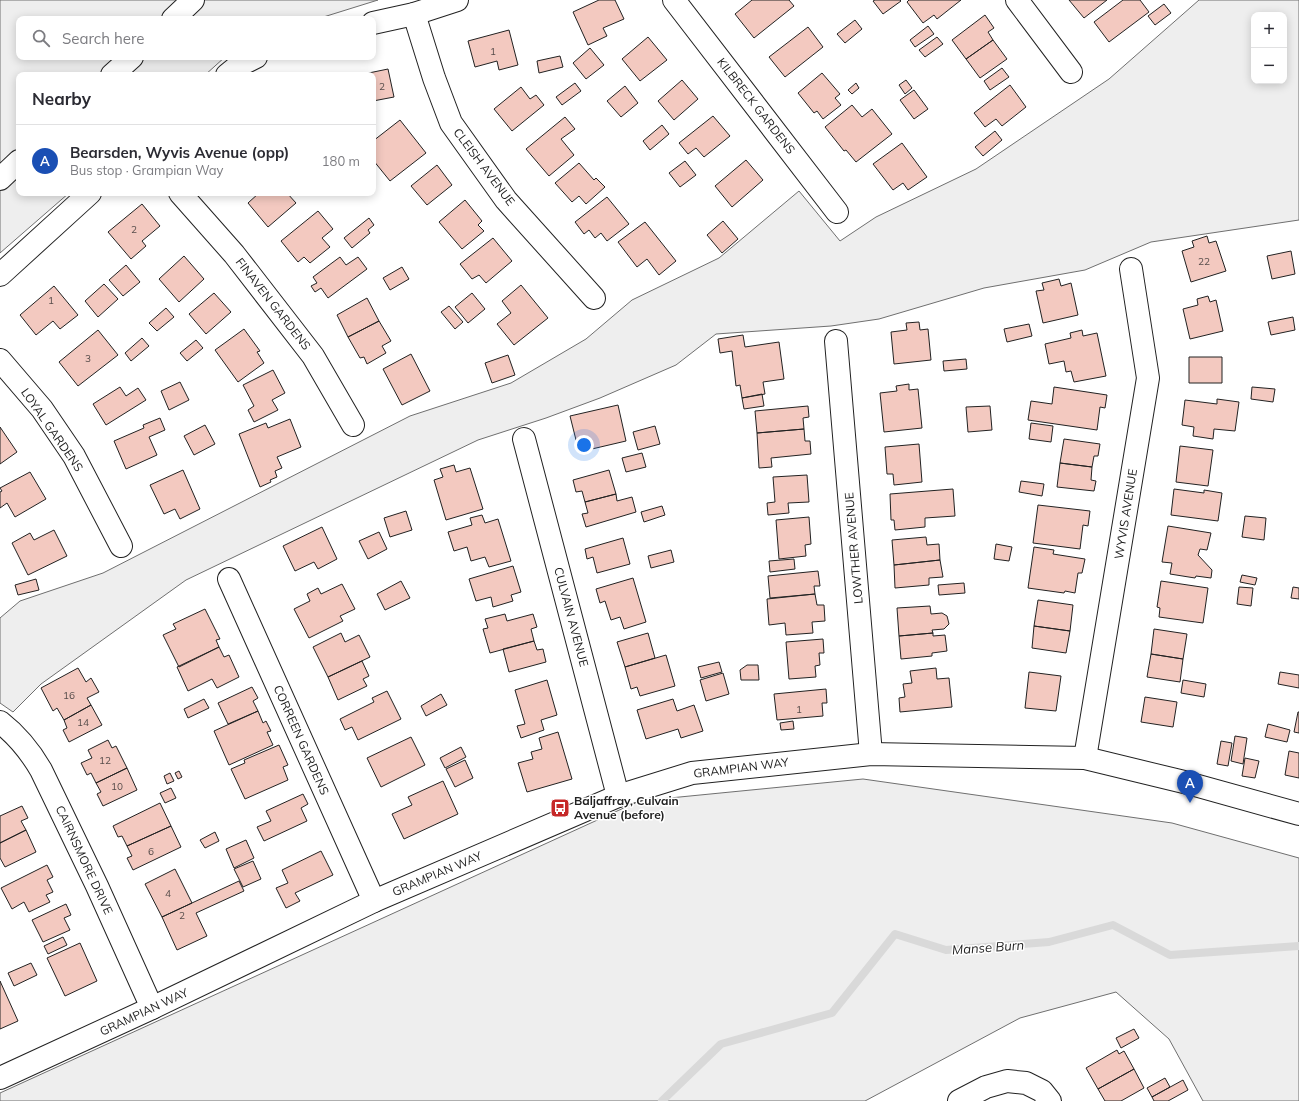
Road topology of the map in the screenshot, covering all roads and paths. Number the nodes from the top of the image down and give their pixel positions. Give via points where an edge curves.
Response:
1 (193, 0) edge
2 (457, 0) edge
3 (674, 0) edge
4 (1017, 0) edge
5 (414, 14) junction
6 (176, 16) edge
7 (376, 22) edge
8 (129, 60) edge
9 (250, 60) edge
10 (115, 72) edge
11 (231, 72) edge
12 (1071, 72) dead end
13 (16, 164) edge
14 (0, 179) edge
15 (87, 196) edge
16 (183, 196) edge
17 (837, 212) dead end
18 (1131, 269) dead end
19 (0, 275) edge
20 (594, 298) dead end
21 (836, 341) dead end
22 (0, 360) edge
23 (353, 425) dead end
24 (524, 439) dead end
25 (121, 546) dead end
26 (229, 579) dead end
27 (0, 722) edge
28 (871, 754) junction
29 (1085, 758) junction
30 (618, 796) junction
31 (1299, 814) edge
32 (374, 901) junction
33 (152, 1008) junction
34 (0, 1078) edge
35 (959, 1101) edge
36 (1050, 1101) edge

1 - 6 street
2 - 5 street
3 - 17 street, KILBRECK GARDENS
4 - 12 street
5 - 7 street
5 - 20 street, CLEISH AVENUE via 450,123 506,200
8 - 10 street
9 - 11 street
13 - 14 street
15 - 19 street
16 - 23 street, FINAVEN GARDENS via 234,254 313,356
18 - 29 street, WYVIS AVENUE via 1148,378
21 - 28 street, LOWTHER AVENUE
22 - 25 street, LOYAL GARDENS via 42,409 74,456
24 - 30 street, CULVAIN AVENUE
26 - 32 street, CORREEN GARDENS
27 - 33 street, CAIRNSMORE DRIVE via 23,742 41,770
28 - 29 street, GRAMPIAN WAY
28 - 30 street, GRAMPIAN WAY via 692,773
29 - 31 street, GRAMPIAN WAY
30 - 32 street, GRAMPIAN WAY
32 - 33 street, GRAMPIAN WAY
33 - 34 street, GRAMPIAN WAY
35 - 36 street via 986,1087 1007,1082 1026,1083 1042,1091

